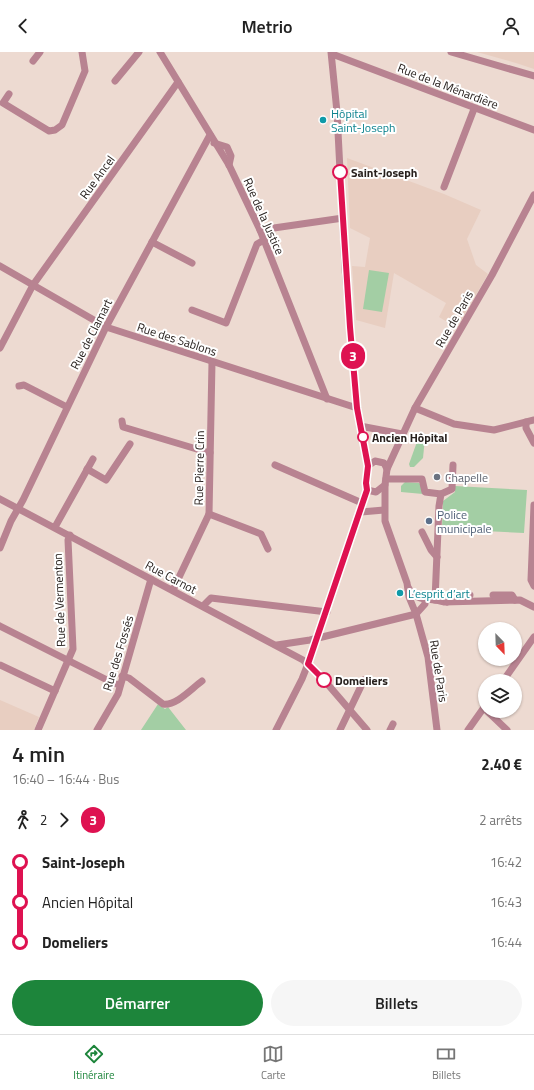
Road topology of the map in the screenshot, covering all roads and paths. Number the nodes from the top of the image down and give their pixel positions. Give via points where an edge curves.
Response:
1 (40, 52) edge
2 (82, 52) edge
3 (139, 52) edge
4 (160, 52) edge
5 (451, 52) edge
6 (332, 53) edge
7 (33, 61) dead end
8 (534, 76) edge
9 (115, 81) dead end
10 (178, 82) junction
11 (9, 94) dead end
12 (474, 108) junction
13 (534, 130) edge
14 (210, 135) junction
15 (444, 187) dead end
16 (534, 195) edge
17 (532, 207) edge
18 (343, 218) junction
19 (260, 230) junction
20 (264, 240) junction
21 (152, 242) junction
22 (192, 263) dead end
23 (0, 266) edge
24 (33, 285) junction
25 (192, 310) dead end
26 (106, 327) junction
27 (0, 348) edge
28 (212, 362) junction
29 (19, 386) dead end
30 (327, 399) junction
31 (67, 407) junction
32 (357, 408) junction
33 (415, 408) junction
34 (534, 420) edge
35 (122, 421) dead end
36 (526, 422) junction
37 (360, 426) junction
38 (402, 434) junction
39 (534, 443) edge
40 (130, 444) dead end
41 (210, 453) junction
42 (366, 453) junction
43 (393, 455) junction
44 (92, 459) dead end
45 (379, 462) junction
46 (275, 465) dead end
47 (453, 465) dead end
48 (368, 466) junction
49 (87, 469) junction
50 (387, 469) junction
51 (385, 482) junction
52 (367, 490) junction
53 (378, 492) junction
54 (441, 494) junction
55 (0, 499) edge
56 (384, 501) junction
57 (362, 503) junction
58 (534, 505) edge
59 (18, 508) junction
60 (534, 509) edge
61 (384, 510) junction
62 (361, 512) junction
63 (209, 514) junction
64 (55, 527) junction
65 (422, 532) dead end
66 (70, 535) junction
67 (0, 548) edge
68 (268, 550) dead end
69 (437, 557) junction
70 (151, 579) junction
71 (407, 583) junction
72 (534, 586) edge
73 (173, 590) junction
74 (470, 595) dead end
75 (493, 595) dead end
76 (409, 597) junction
77 (515, 600) junction
78 (442, 601) junction
79 (425, 602) junction
80 (203, 606) junction
81 (534, 607) edge
82 (327, 612) junction
83 (416, 614) junction
84 (0, 626) edge
85 (534, 637) edge
86 (318, 638) junction
87 (277, 645) junction
88 (68, 661) junction
89 (308, 664) junction
90 (0, 665) edge
91 (508, 674) edge
92 (122, 676) junction
93 (364, 680) dead end
94 (202, 681) dead end
95 (120, 685) junction
96 (55, 691) junction
97 (350, 709) junction
98 (478, 718) edge
99 (494, 718) edge
100 (38, 730) edge
101 (97, 730) edge
102 (276, 730) edge
103 (340, 730) edge
104 (367, 730) edge
105 (437, 730) edge
106 (468, 730) edge
107 (507, 730) edge

1 - 7 street
2 - 11 street via 85,71 62,125 55,130 49,131 3,103
3 - 9 street
4 - 10 street, Rue de la Justice
5 - 8 street
6 - 12 street, Rue de la Ménardière
6 - 18 street
10 - 14 street, Rue de la Justice
10 - 24 street, Rue Ancel
12 - 13 street, Rue de la Ménardière
12 - 15 street
14 - 19 street, Rue de la Justice via 229,166
14 - 21 street, Rue de Clamart
16 - 17 street, Rue de Paris
17 - 33 street, Rue de Paris
18 - 19 street
18 - 32 street
19 - 20 street, Rue de la Justice
20 - 25 street via 257,244 226,323
20 - 30 street, Rue de la Justice
21 - 22 street
21 - 26 street, Rue de Clamart
23 - 24 street, Rue des Sablons
24 - 26 street, Rue des Sablons
24 - 27 street, Rue Ancel
26 - 28 street, Rue des Sablons
26 - 31 street, Rue de Clamart
28 - 30 street, Rue des Sablons
28 - 41 street, Rue Pierre Crin
29 - 31 street via 24,384
30 - 32 street, Rue des Sablons
31 - 59 street, Rue de Clamart
32 - 37 street
33 - 36 street via 454,424 494,430
33 - 38 street, Rue de Paris
34 - 36 street
35 - 41 street via 123,427
36 - 39 street via 526,428
37 - 38 street
37 - 42 street
38 - 43 street, Rue de Paris
40 - 49 street via 106,480
41 - 63 street, Rue Pierre Crin
42 - 45 street
42 - 48 street
43 - 45 street
43 - 50 street, Rue de Paris
44 - 49 street
45 - 48 street
45 - 50 street
46 - 57 street
47 - 54 street via 452,489
48 - 52 street
49 - 64 street
50 - 51 street, Rue de Paris
51 - 53 street
51 - 54 street via 422,479 425,492
51 - 56 street, Rue de Paris
52 - 53 street
52 - 57 street
53 - 56 street
54 - 69 street
55 - 59 street, Rue Carnot
56 - 61 street, Rue de Paris
57 - 62 street
58 - 60 street
59 - 64 street, Rue Carnot
59 - 67 street, Rue de Clamart
60 - 72 street via 530,580
61 - 62 street
61 - 71 street, Rue de Paris via 385,521
62 - 82 street
63 - 68 street via 261,534
63 - 73 street, Rue Pierre Crin
64 - 66 street, Rue Carnot
65 - 69 street
66 - 70 street, Rue Carnot
66 - 88 street, Rue de Vermenton via 68,548 73,649
69 - 78 street
70 - 73 street, Rue Carnot
70 - 92 street, Rue des Fossés
71 - 76 street, Rue de Paris
71 - 79 street via 412,594
73 - 80 street, Rue Carnot
74 - 78 street via 452,595
75 - 77 street via 512,594
76 - 79 street
76 - 83 street, Rue de Paris
77 - 78 street
77 - 81 street
78 - 79 street
79 - 83 street
80 - 82 street via 211,598
80 - 87 street, Rue Carnot
82 - 86 street
83 - 86 street
83 - 105 street, Rue de Paris via 428,657
84 - 88 street
85 - 91 street
86 - 87 street
86 - 89 street
87 - 89 street, Rue Carnot
88 - 95 street
88 - 96 street, Rue de Vermenton
89 - 97 street, Rue Carnot
89 - 102 street
90 - 96 street
92 - 94 street via 129,678 163,704 173,703
92 - 95 street, Rue des Fossés
93 - 97 street
95 - 101 street, Rue des Fossés via 118,694
96 - 100 street, Rue de Vermenton
97 - 103 street
97 - 104 street, Rue Carnot
98 - 106 street
99 - 107 street

